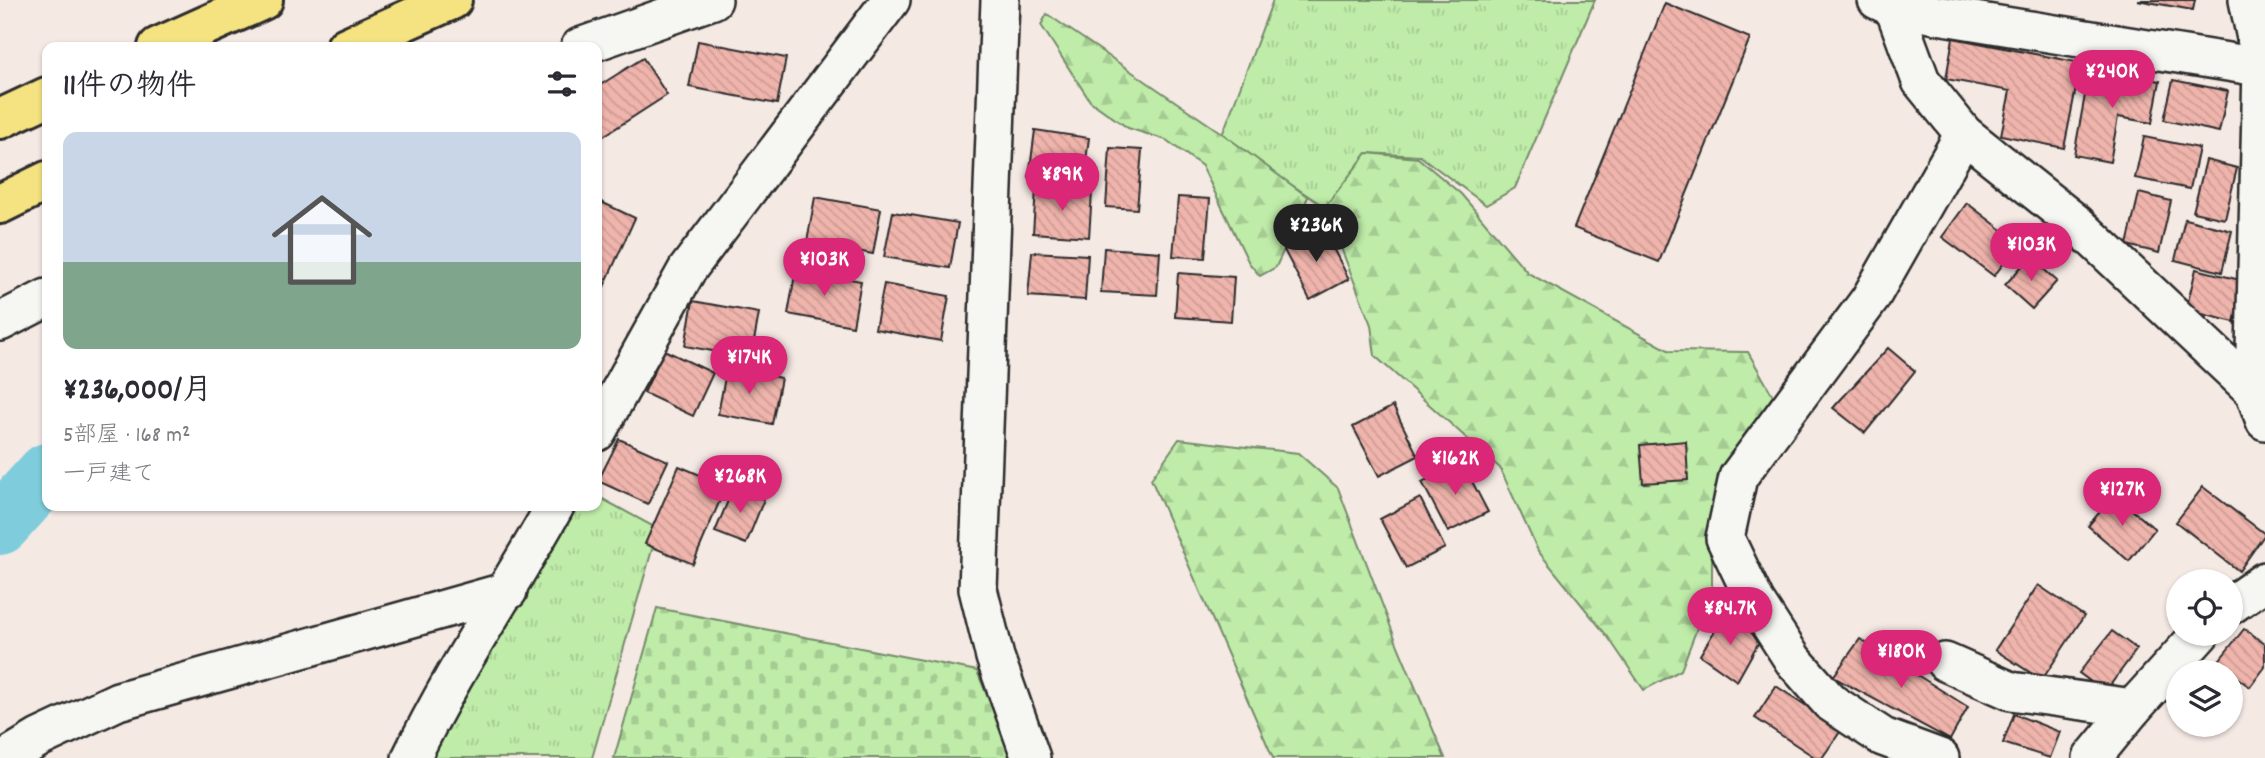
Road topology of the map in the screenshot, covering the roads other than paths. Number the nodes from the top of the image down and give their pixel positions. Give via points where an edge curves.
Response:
1 (263, 0) edge
2 (452, 0) edge
3 (713, 0) edge
4 (891, 0) edge
5 (999, 0) edge
6 (2248, 0) edge
7 (1886, 4) edge
8 (169, 42) edge
9 (357, 42) edge
10 (594, 42) edge
11 (2264, 68) edge
12 (42, 99) edge
13 (0, 120) edge
14 (1964, 134) junction
15 (42, 183) edge
16 (0, 204) edge
17 (42, 301) edge
18 (0, 322) edge
19 (2260, 406) edge
20 (602, 423) edge
21 (552, 511) edge
22 (2265, 581) edge
23 (508, 591) junction
24 (2243, 597) edge
25 (2189, 646) edge
26 (1945, 662) dead end
27 (2133, 708) junction
28 (6, 758) edge
29 (411, 758) edge
30 (1031, 758) edge
31 (1940, 758) edge
32 (2092, 758) edge

1 - 8 highway
2 - 9 highway
3 - 10 street
4 - 20 street via 687,270
5 - 30 street via 978,589 995,657
6 - 11 street
7 - 11 street
7 - 14 street via 1921,80
11 - 19 street
12 - 13 highway
14 - 19 street via 2077,224
14 - 31 street via 1870,299 1738,478 1725,538 1761,611 1793,660 1830,702 1883,737
15 - 16 highway
17 - 18 street
21 - 23 street
22 - 24 street
23 - 28 street via 118,701
23 - 29 street via 436,706
25 - 27 street
26 - 27 street via 2011,691
27 - 32 street

